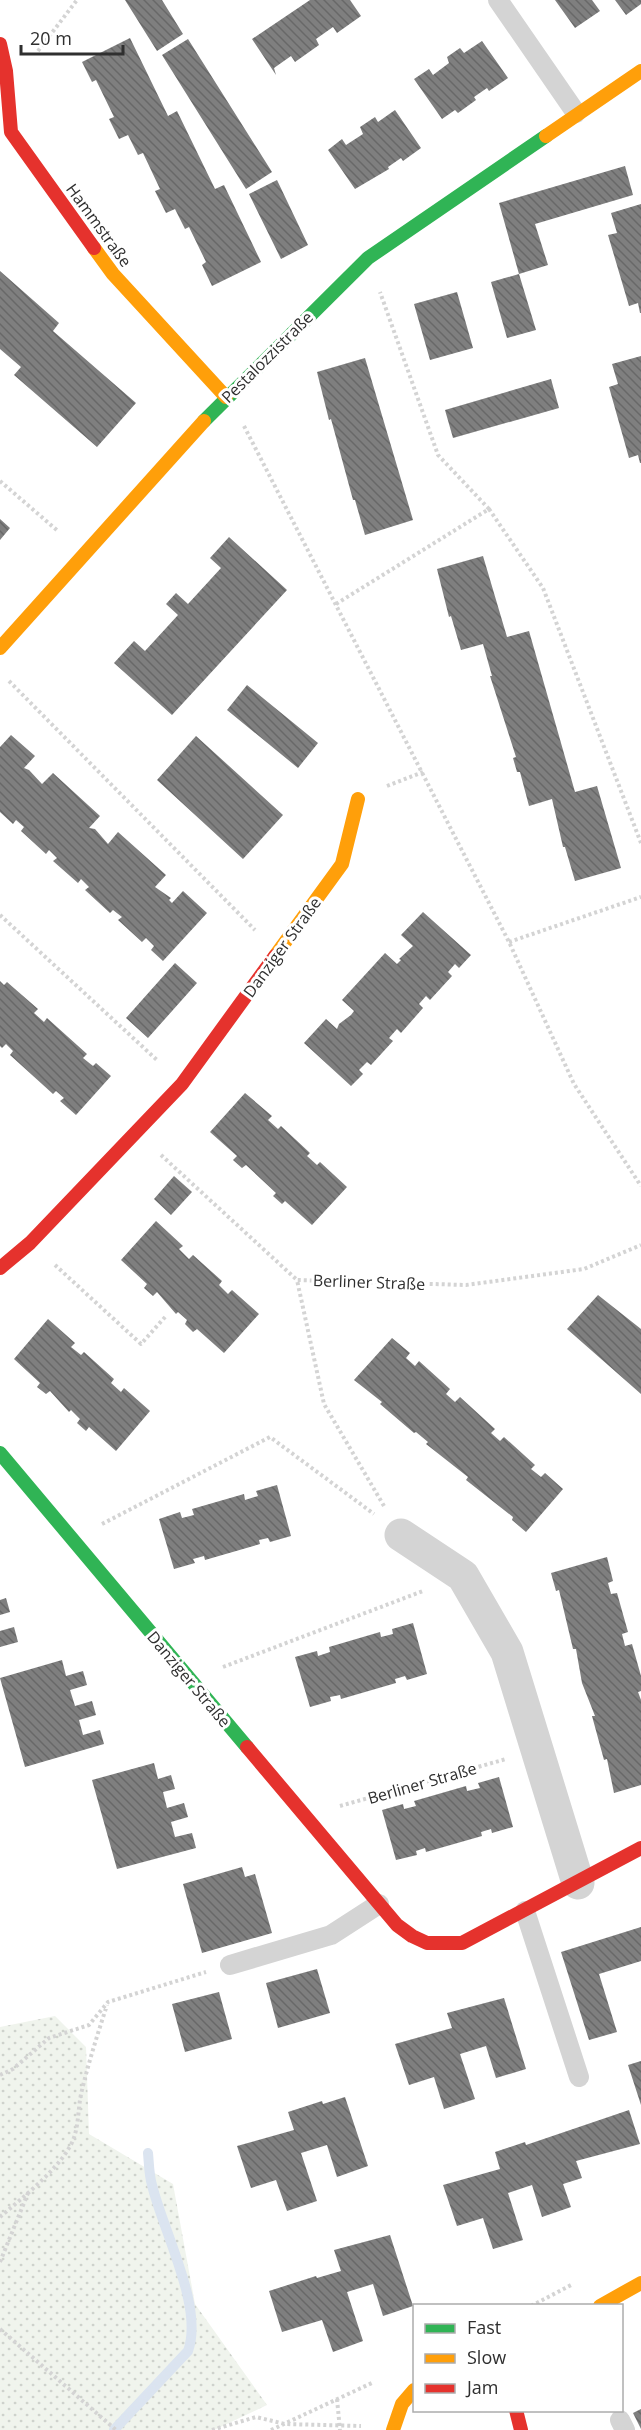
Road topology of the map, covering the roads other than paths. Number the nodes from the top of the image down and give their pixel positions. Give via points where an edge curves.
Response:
1 (498, 0) edge
2 (0, 44) edge
3 (641, 71) edge
4 (576, 113) junction
5 (5, 138) edge
6 (226, 397) junction
7 (0, 648) edge
8 (358, 799) dead end
9 (0, 1268) edge
10 (0, 1453) edge
11 (401, 1534) road end
12 (641, 1848) edge
13 (578, 1883) junction
14 (379, 1904) junction
15 (525, 1911) junction
16 (230, 1965) road end
17 (579, 2077) dead end
18 (641, 2283) edge
19 (604, 2304) edge
20 (413, 2391) edge
21 (516, 2412) edge
22 (394, 2427) edge
23 (521, 2430) edge

1 - 4 lane
2 - 5 street, Hammstraße via 6,71
3 - 4 street, Pestalozzistraße
4 - 6 street, Pestalozzistraße via 368,258
5 - 6 street, Hammstraße via 113,274
6 - 7 street, Pestalozzistraße
8 - 9 street, Danziger Straße via 342,864 182,1084 30,1243
10 - 14 street, Danziger Straße
11 - 13 street via 463,1576 507,1652
12 - 13 street
13 - 15 street
14 - 15 street, Danziger Straße via 418,1941 443,1945 471,1938
14 - 16 lane via 331,1935
15 - 17 lane
18 - 19 street
20 - 22 street via 402,2404
21 - 23 street

